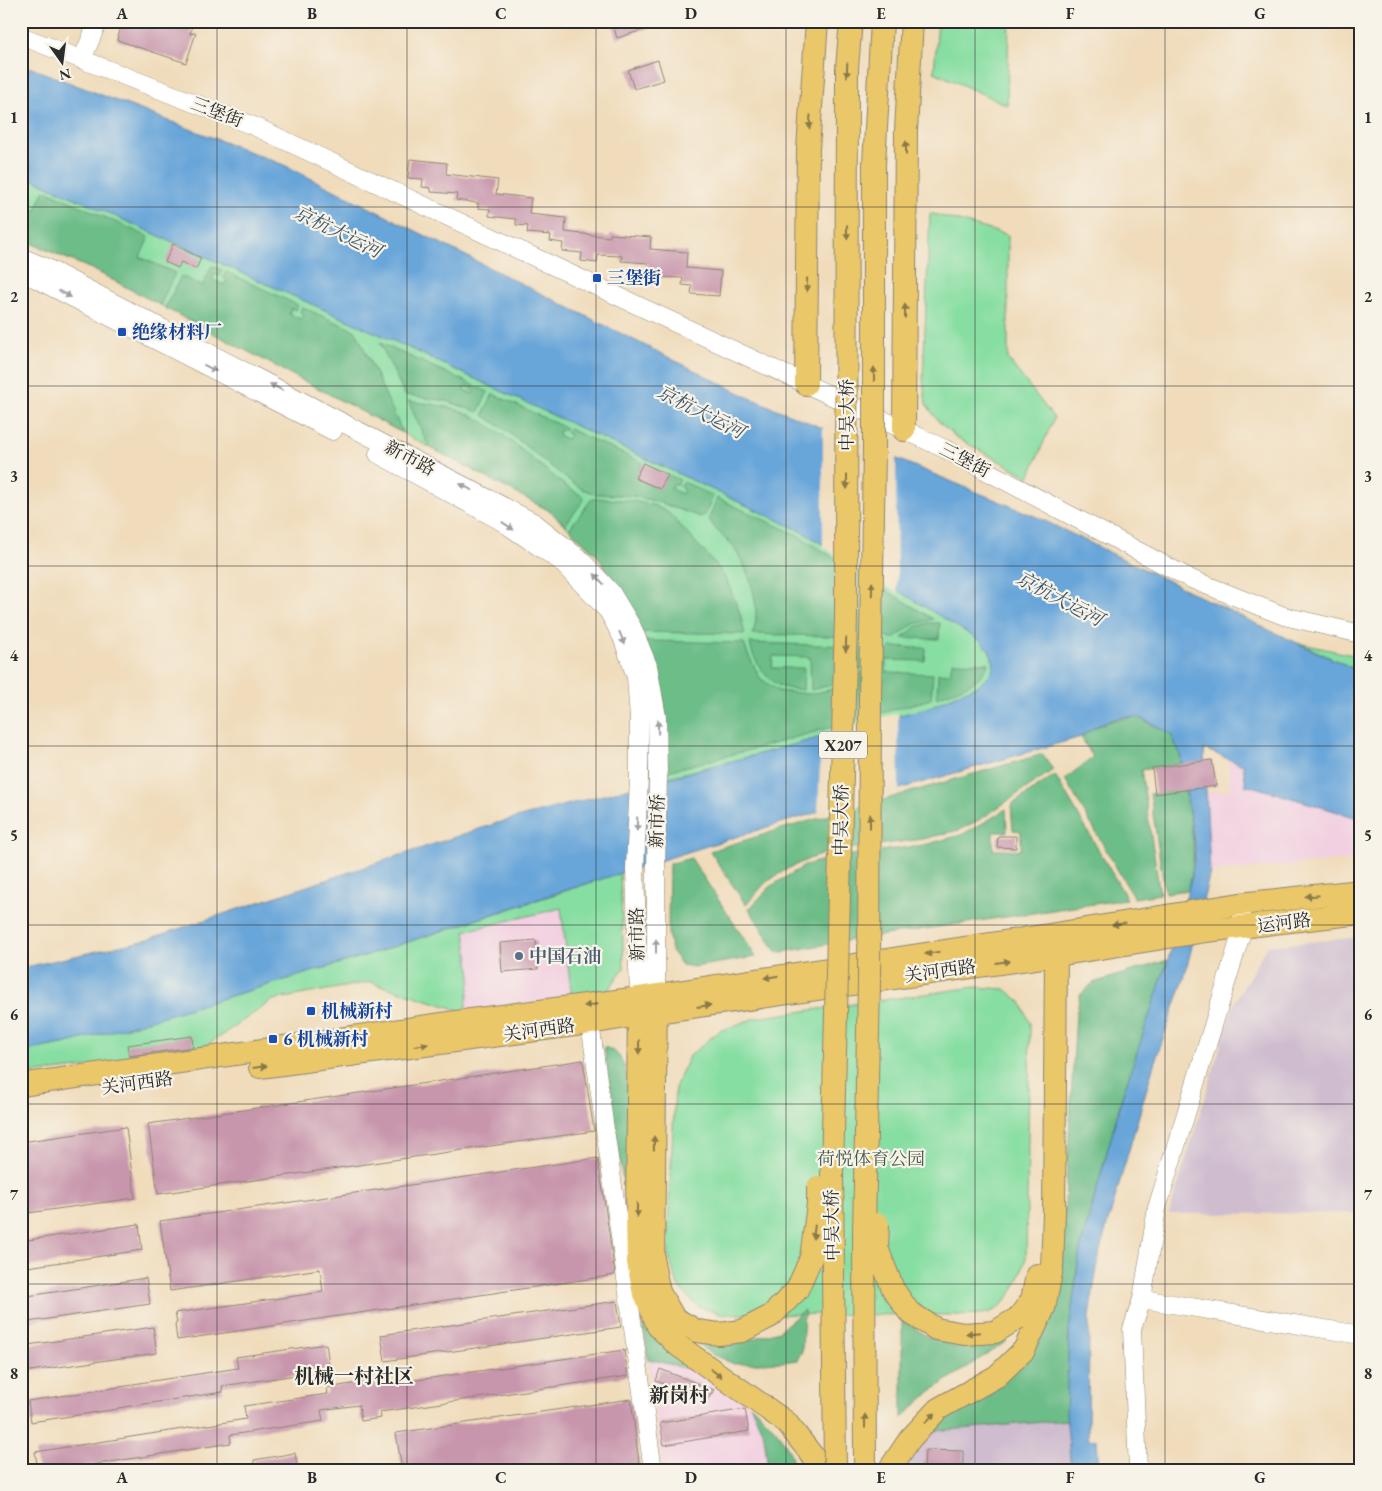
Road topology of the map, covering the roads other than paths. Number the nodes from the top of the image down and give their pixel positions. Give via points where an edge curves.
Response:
1 (98, 21) edge
2 (817, 21) edge
3 (851, 21) edge
4 (882, 21) edge
5 (912, 21) edge
6 (21, 36) edge
7 (82, 60) junction
8 (21, 257) edge
9 (21, 273) edge
10 (806, 384) junction
11 (904, 430) junction
12 (1361, 634) edge
13 (658, 776) joint
14 (639, 778) joint
15 (841, 853) junction
16 (869, 855) junction
17 (656, 867) joint
18 (636, 869) joint
19 (1361, 892) edge
20 (1240, 904) junction
21 (1361, 914) edge
22 (1243, 928) junction
23 (1049, 949) junction
24 (647, 1005) junction
25 (590, 1023) junction
26 (21, 1085) edge
27 (21, 1099) edge
28 (1142, 1299) junction
29 (1361, 1335) edge
30 (652, 1470) edge
31 (819, 1470) edge
32 (835, 1470) edge
33 (865, 1470) edge
34 (889, 1470) edge
35 (1138, 1470) edge

1 - 7 street
2 -> 10 main road via 808,149
3 -> 15 main road, 中吴大桥 / X207, bridge via 847,68 846,617
16 -> 4 main road, 中吴大桥 / X207, bridge via 874,164
11 -> 5 main road via 906,131
6 - 7 street, 三堡街
7 - 10 street, 三堡街 via 256,127
13 -> 8 street, 新市路 via 657,717 648,666 632,627 611,592 580,559 535,523
9 -> 14 street, 新市路 via 359,444 501,521 560,561 608,611 622,637 636,677
10 - 11 street, 三堡街
11 - 12 street, 三堡街 via 1191,579 1284,616
13 - 17 street, 新市桥
14 -> 18 street, 新市桥
15 -> 24 main road, bridge via 820,1013 818,1204 811,1258 797,1290 771,1316 742,1331 719,1334 697,1330 674,1318 659,1292 652,1263
15 - 32 main road, 中吴大桥 / X207, bridge via 832,1172
23 -> 16 main road, bridge via 1039,1265 1032,1300 1018,1318 995,1332 964,1334 936,1329 909,1312 893,1289 877,1248 880,1123 878,941
33 -> 16 main road, 中吴大桥 / X207, bridge via 864,1232
24 -> 17 street, 新市路
18 - 24 street, 新市路
19 -> 20 main road, 运河路
20 - 22 street
20 -> 23 main road, 运河路 via 1167,916
21 - 22 main road, 运河路
22 - 23 main road, 运河路
22 - 28 street via 1157,1208
23 - 24 main road, 关河西路
34 -> 23 main road via 910,1439 938,1409 997,1376 1024,1350 1044,1308 1052,1268 1054,1213
24 - 25 main road, 关河西路
24 -> 26 main road, 关河西路 via 456,1022
24 -> 31 main road via 637,1206 638,1262 643,1289 658,1326 676,1344 786,1422 812,1455
27 -> 25 main road, 关河西路
25 - 30 street
28 - 29 street
28 - 35 street via 1132,1329

